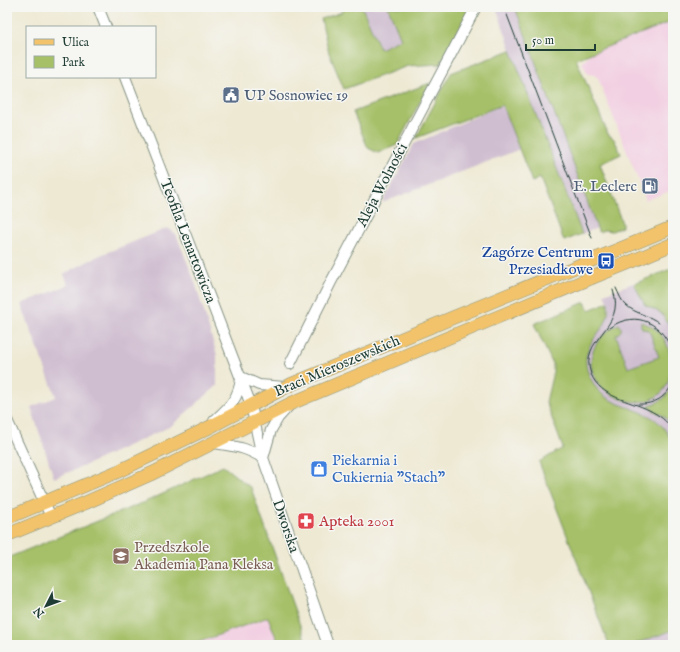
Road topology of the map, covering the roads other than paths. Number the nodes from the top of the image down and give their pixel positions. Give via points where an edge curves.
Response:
1 (98, 7) edge
2 (476, 7) edge
3 (106, 26) edge
4 (125, 78) edge
5 (673, 227) edge
6 (643, 239) junction
7 (673, 244) edge
8 (648, 254) junction
9 (290, 364) dead end
10 (241, 377) junction
11 (285, 387) junction
12 (292, 403) junction
13 (251, 405) junction
14 (7, 420) edge
15 (255, 422) junction
16 (206, 429) junction
17 (214, 443) junction
18 (263, 458) junction
19 (45, 502) junction
20 (51, 517) junction
21 (7, 518) edge
22 (7, 535) edge
23 (328, 645) edge

1 - 3 street
2 - 9 street, Aleja Wolności
4 - 10 street, Teofila Lenartowicza
5 - 6 main road, Braci Mieroszewskich
6 - 8 main road
6 - 11 main road, Braci Mieroszewskich, bridge
7 - 8 main road, Braci Mieroszewskich
8 - 12 main road, Braci Mieroszewskich, bridge
10 - 11 street via 259,385
10 - 13 street, Teofila Lenartowicza
10 - 16 street via 233,403
11 - 13 main road, Braci Mieroszewskich
12 - 15 main road, Braci Mieroszewskich
12 - 18 street via 271,430
13 - 15 street, Dworska
13 - 16 main road, Braci Mieroszewskich
14 - 19 street
15 - 17 main road, Braci Mieroszewskich
15 - 18 street, Dworska
16 - 19 main road, Braci Mieroszewskich via 94,482
17 - 18 street via 238,446
17 - 20 main road, Braci Mieroszewskich via 127,485
18 - 23 street, Dworska
19 - 20 street
19 - 21 main road, Braci Mieroszewskich
20 - 22 main road, Braci Mieroszewskich

